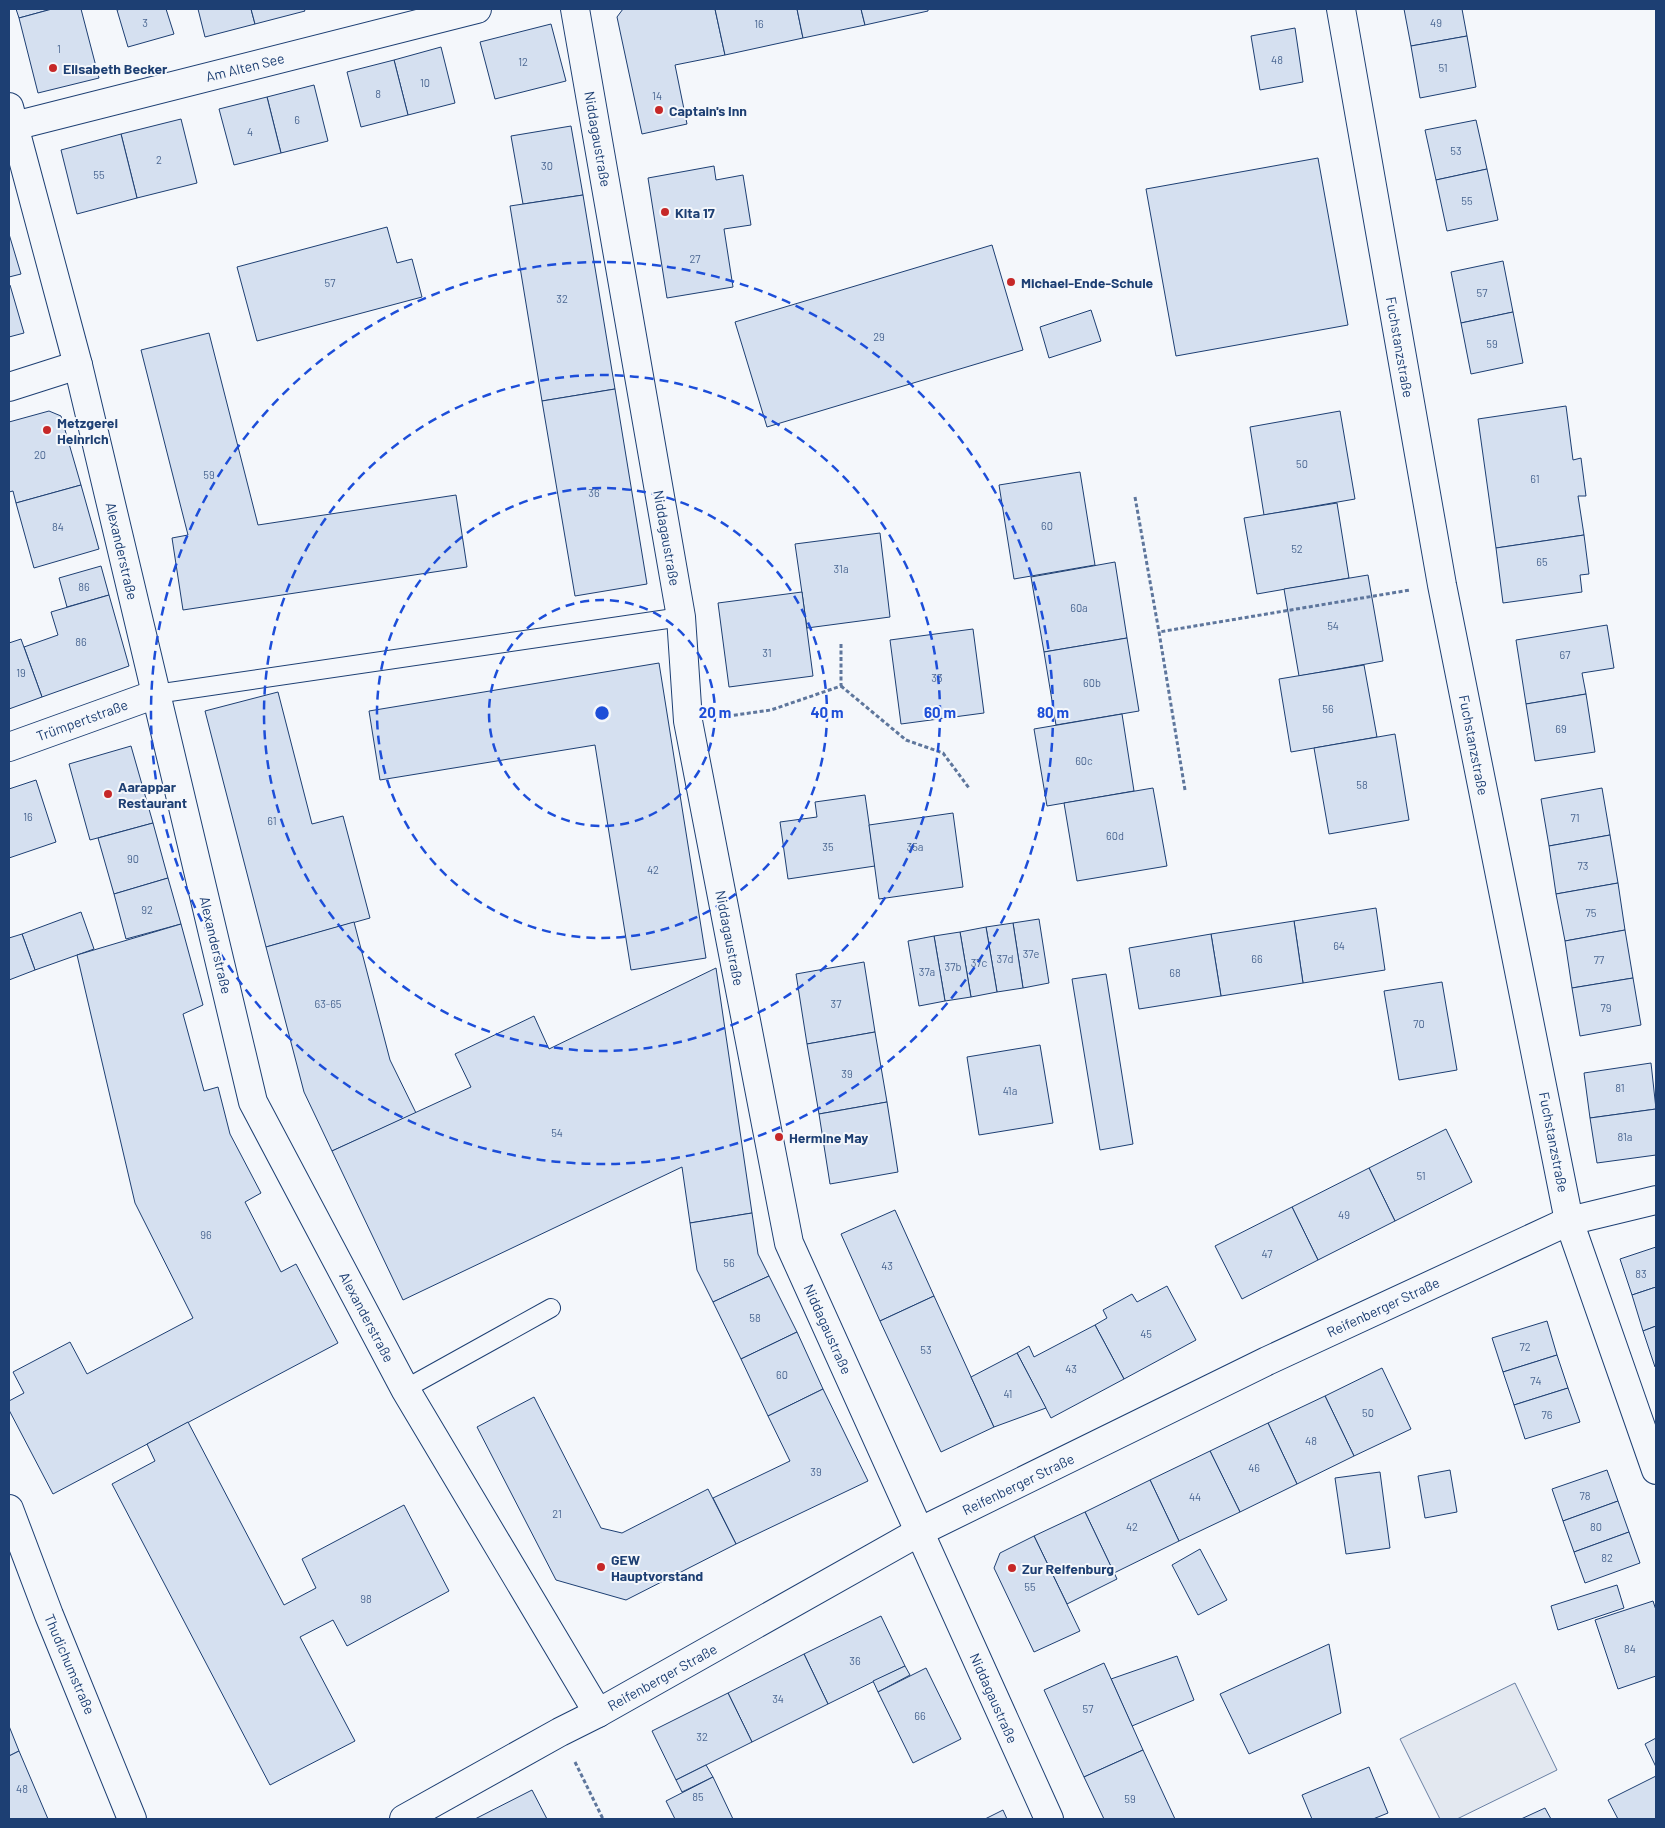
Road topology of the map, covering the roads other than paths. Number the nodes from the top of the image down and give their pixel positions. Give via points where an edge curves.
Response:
1 (477, 9) edge
2 (575, 9) edge
3 (1341, 9) edge
4 (11, 116) edge
5 (78, 365) junction
6 (9, 387) edge
7 (681, 618) junction
8 (156, 694) junction
9 (9, 747) edge
10 (1656, 1200) edge
11 (1569, 1221) junction
12 (551, 1308) dead end
13 (405, 1389) junction
14 (1656, 1470) edge
15 (9, 1509) edge
16 (919, 1532) junction
17 (598, 1713) junction
18 (132, 1819) edge
19 (404, 1819) edge
20 (1049, 1819) edge

1 - 4 street, Am Alten See
2 - 7 street, Niddagaustraße
3 - 11 street, Fuchstanzstraße via 1442,585
4 - 5 street, Alexanderstraße
5 - 6 street
5 - 8 street, Alexanderstraße
7 - 8 lane
7 - 16 street, Niddagaustraße via 688,721 789,1243
8 - 9 street, Trümpertstraße
8 - 13 street, Alexanderstraße via 253,1102
10 - 11 street, Reifenberger Straße
11 - 14 street, Fuchstanzstraße
11 - 16 street, Reifenberger Straße via 1266,1361
12 - 13 lane
13 - 17 street, Alexanderstraße
15 - 18 street, Thudichumstraße
16 - 17 street, Reifenberger Straße
16 - 20 street, Niddagaustraße
17 - 19 street, Reifenberger Straße

